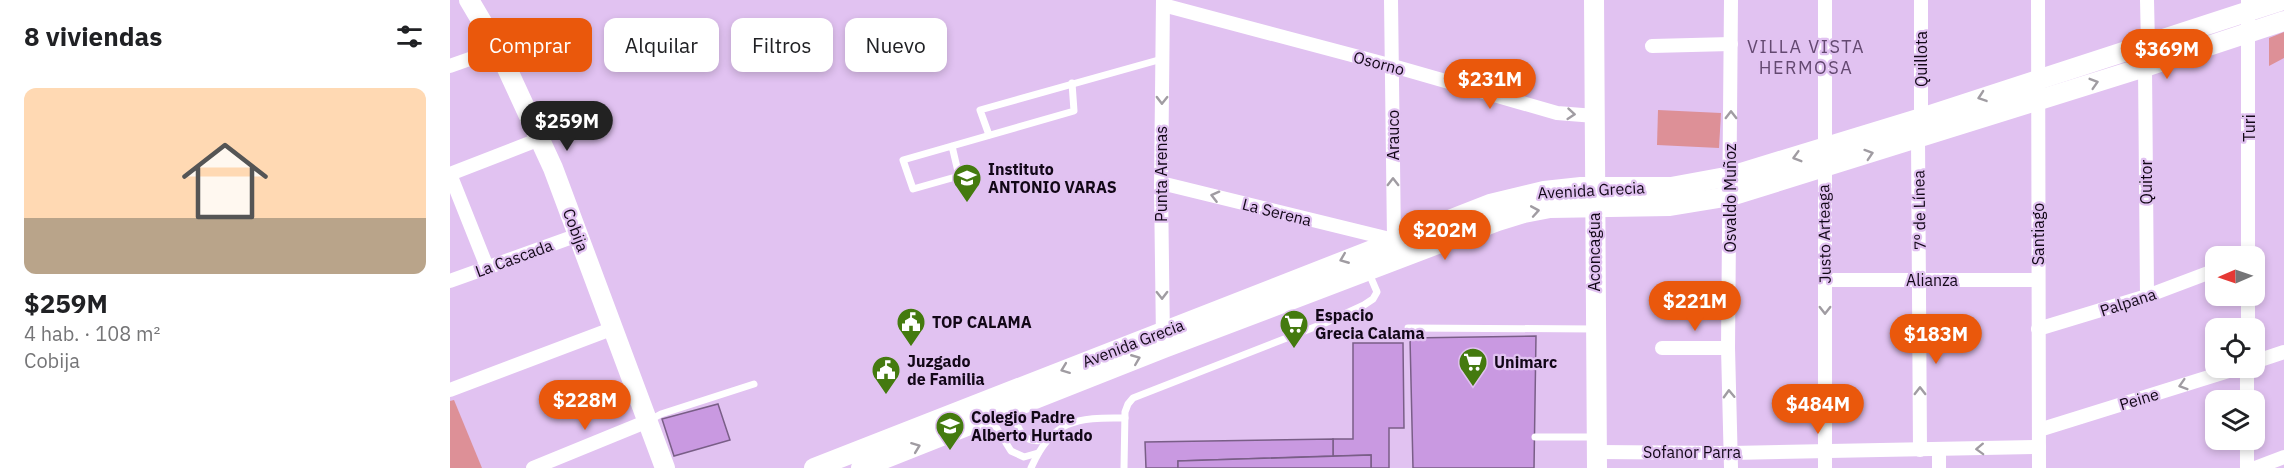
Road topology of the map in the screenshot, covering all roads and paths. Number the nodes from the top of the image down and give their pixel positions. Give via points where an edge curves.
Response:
1 (469, 0) edge
2 (1391, 0) edge
3 (1594, 0) edge
4 (1731, 0) edge
5 (1825, 0) edge
6 (1921, 0) edge
7 (2038, 0) edge
8 (2147, 0) edge
9 (2283, 0) edge
10 (1163, 2) edge
11 (2248, 6) edge
12 (480, 18) edge
13 (2284, 21) edge
14 (2249, 32) junction
15 (1731, 44) junction
16 (2148, 45) junction
17 (1652, 46) dead end
18 (1162, 59) junction
19 (468, 60) edge
20 (450, 66) edge
21 (1393, 66) junction
22 (2145, 67) junction
23 (509, 72) edge
24 (2038, 79) junction
25 (1071, 83) junction
26 (2038, 101) junction
27 (1595, 116) junction
28 (1921, 118) junction
29 (989, 135) junction
30 (1918, 138) junction
31 (540, 139) junction
32 (952, 146) junction
33 (1824, 149) junction
34 (1824, 169) junction
35 (450, 174) edge
36 (1731, 176) junction
37 (1161, 183) junction
38 (1731, 196) junction
39 (1594, 197) junction
40 (578, 235) junction
41 (1394, 240) junction
42 (2248, 246) edge
43 (487, 267) junction
44 (1373, 268) junction
45 (2205, 274) edge
46 (450, 280) edge
47 (1825, 280) junction
48 (2038, 280) junction
49 (1920, 281) junction
50 (2147, 297) junction
51 (614, 328) junction
52 (1408, 328) dead end
53 (1595, 328) junction
54 (2038, 329) junction
55 (1163, 340) junction
56 (1662, 348) dead end
57 (1728, 348) junction
58 (2284, 352) edge
59 (2265, 358) edge
60 (2206, 378) edge
61 (754, 384) dead end
62 (450, 390) edge
63 (1011, 409) junction
64 (990, 418) junction
65 (1125, 418) junction
66 (648, 422) junction
67 (2039, 430) junction
68 (1535, 437) dead end
69 (1046, 440) junction
70 (2039, 447) junction
71 (1920, 450) junction
72 (1939, 450) junction
73 (2247, 450) edge
74 (1825, 451) junction
75 (1597, 452) edge
76 (1038, 453) junction
77 (1731, 453) junction
78 (2284, 457) edge
79 (558, 464) edge
80 (532, 468) edge
81 (665, 468) edge
82 (814, 468) edge
83 (861, 468) edge
84 (1031, 468) edge
85 (1124, 468) edge
86 (1731, 468) edge
87 (1826, 468) edge
88 (1939, 468) edge
89 (2039, 468) edge
90 (2247, 468) edge
91 (2255, 468) edge

1 - 12 main road, Cobija
2 - 21 street, Arauco
3 - 27 main road, Aconcagua
4 - 15 street, Osvaldo Muñoz
5 - 33 street, Justo Arteaga
6 - 28 street, Quillota
7 - 24 street, Santiago
8 - 16 street
9 - 11 main road, Avenida Grecia
10 - 18 street, Punta Arenas
10 - 21 street, Osorno
11 - 14 street, Turi
11 - 16 main road, Avenida Grecia
13 - 14 main road, Avenida Grecia
14 - 22 main road, Avenida Grecia
14 - 42 street, Turi
15 - 17 street
36 -> 15 street, Osvaldo Muñoz
16 - 24 main road, Avenida Grecia
18 - 25 lane
18 -> 37 street, Punta Arenas
19 - 20 street
21 -> 27 street, Osorno via 1557,113
41 -> 21 street, Arauco
26 -> 22 main road, Avenida Grecia
22 - 50 street, Quitor
23 - 31 main road, Cobija
24 - 26 street, Santiago
24 -> 28 main road, Avenida Grecia
25 - 29 lane via 1074,111
25 - 29 lane via 980,110
26 - 30 main road, Avenida Grecia
26 - 48 street, Santiago
27 - 39 main road, Aconcagua
28 - 33 main road, Avenida Grecia
29 - 32 lane
34 -> 30 main road, Avenida Grecia
30 - 49 street, 7º de Línea
31 - 35 street
31 - 40 main road, Cobija
32 - 32 lane via 959,176 913,189 903,160
33 - 34 street, Justo Arteaga
33 -> 36 main road, Avenida Grecia
34 - 38 main road, Avenida Grecia
34 - 47 street, Justo Arteaga
35 - 43 street
36 - 38 street, Osvaldo Muñoz
36 - 39 main road, Avenida Grecia
41 -> 37 street, La Serena
37 -> 55 street, Punta Arenas
38 - 39 main road, Avenida Grecia via 1670,206
38 - 57 street, Osvaldo Muñoz
39 - 41 main road, Avenida Grecia via 1522,194
44 -> 39 main road, Avenida Grecia via 1524,213
39 - 53 main road, Aconcagua
40 - 43 street, La Cascada
40 - 51 main road, Cobija
41 - 44 street
41 -> 55 main road, Avenida Grecia
43 - 46 street, La Cascada
44 - 55 main road, Avenida Grecia
44 - 65 lane via 1377,292 1364,305 1141,394 1128,404
45 - 50 street, Palpana
47 - 49 street, Alianza
47 -> 74 street, Justo Arteaga
48 - 49 street, Alianza
48 - 54 street, Santiago
71 -> 49 street, 7º de Línea
50 - 54 street, Palpana
51 - 62 street
51 - 66 main road, Cobija
52 - 53 lane
53 - 75 main road, Aconcagua
54 - 67 street, Santiago
63 -> 55 main road, Avenida Grecia
55 -> 82 main road, Avenida Grecia
56 - 57 street
77 -> 57 street, Osvaldo Muñoz
58 - 59 street
60 -> 67 street, Peine
61 - 66 lane via 661,414
63 - 64 main road, Avenida Grecia
63 - 69 lane via 1026,439
64 - 76 lane via 1011,451 1024,457
83 -> 64 main road, Avenida Grecia
65 - 69 lane via 1080,421 1059,429
65 - 85 lane
66 - 79 street
66 - 81 main road, Cobija
67 - 70 street, Santiago
68 - 75 lane
69 - 76 lane
70 -> 72 street, Sofanor Parra
70 - 89 street, Santiago
71 - 72 street, Sofanor Parra
71 - 74 street, Sofanor Parra
72 - 88 street
73 - 90 street
74 - 77 street, Sofanor Parra
74 - 87 street, Justo Arteaga
75 - 77 street, Sofanor Parra
76 - 84 lane
77 - 86 street, Osvaldo Muñoz
78 - 91 street
79 - 80 street

